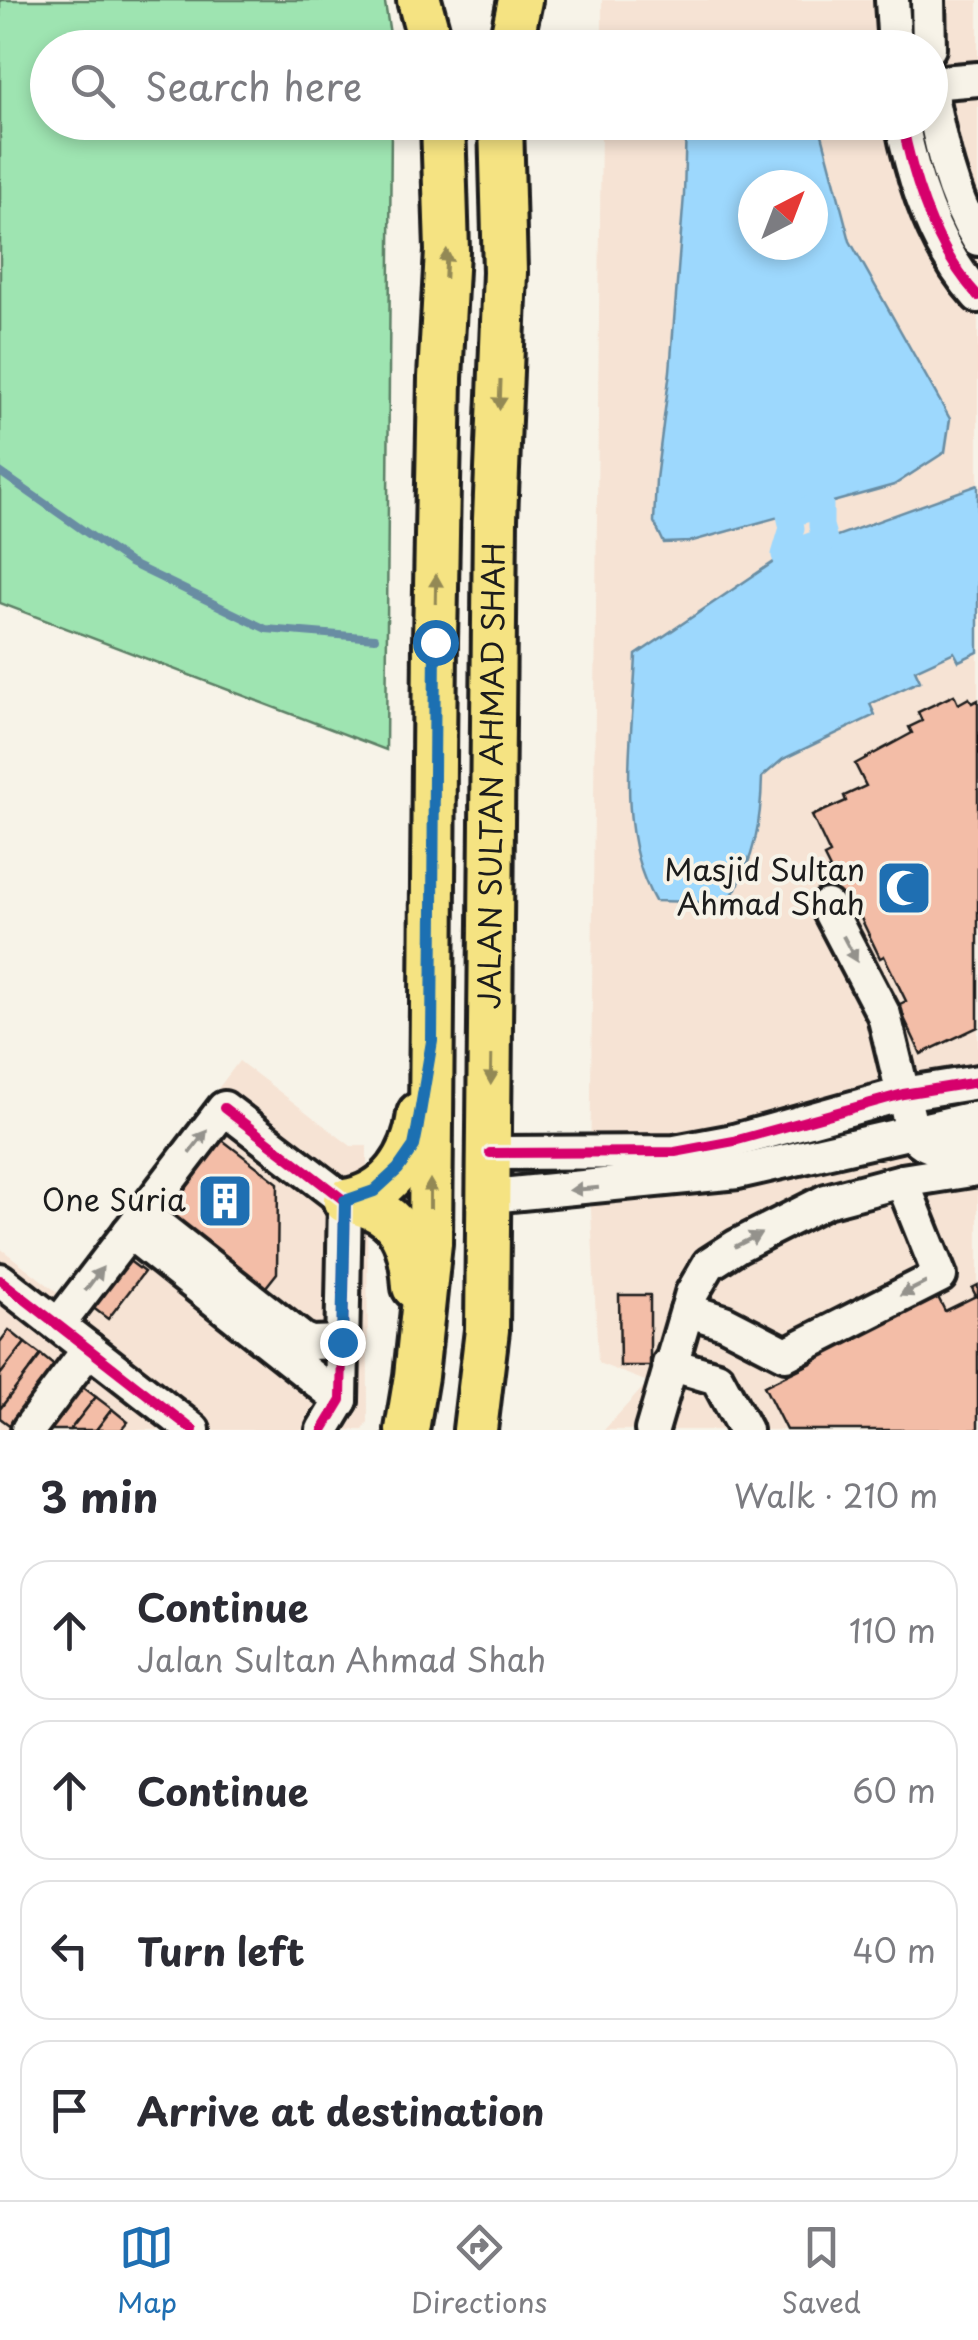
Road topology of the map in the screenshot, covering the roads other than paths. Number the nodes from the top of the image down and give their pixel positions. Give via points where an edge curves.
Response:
1 (419, 0) edge
2 (444, 0) edge
3 (498, 0) edge
4 (520, 0) edge
5 (892, 0) edge
6 (928, 0) edge
7 (427, 30) edge
8 (443, 30) edge
9 (499, 30) edge
10 (514, 30) edge
11 (893, 30) edge
12 (929, 30) edge
13 (978, 78) edge
14 (948, 84) edge
15 (444, 140) edge
16 (502, 140) edge
17 (907, 140) edge
18 (939, 140) edge
19 (978, 240) edge
20 (978, 296) edge
21 (828, 906) dead end
22 (432, 1041) junction
23 (978, 1082) edge
24 (903, 1094) junction
25 (978, 1117) edge
26 (912, 1131) junction
27 (978, 1146) edge
28 (490, 1153) junction
29 (676, 1166) junction
30 (978, 1168) edge
31 (902, 1181) junction
32 (490, 1196) junction
33 (345, 1201) junction
34 (136, 1223) junction
35 (0, 1280) edge
36 (688, 1310) junction
37 (58, 1325) junction
38 (342, 1342) junction
39 (89, 1349) junction
40 (669, 1364) junction
41 (416, 1376) junction
42 (341, 1400) junction
43 (28, 1430) edge
44 (193, 1430) edge
45 (323, 1430) edge
46 (407, 1430) edge
47 (475, 1430) edge
48 (652, 1430) edge
49 (745, 1430) edge

1 - 7 main road
2 - 8 main road
3 - 9 main road
4 - 10 main road
5 - 11 street
6 - 12 street
13 - 14 street
22 -> 15 main road, JALAN SULTAN AHMAD SHAH
16 -> 28 main road, JALAN SULTAN AHMAD SHAH
17 - 20 street via 927,210
18 - 19 street
21 -> 24 street via 884,1015
22 - 33 main road via 414,1146 374,1191
41 -> 22 main road, JALAN SULTAN AHMAD SHAH via 430,1242
23 - 24 street
24 - 26 street
24 - 29 street via 734,1141
25 - 26 street
26 - 27 street via 932,1147
26 - 29 street via 738,1172
28 - 29 street
28 - 32 main road, JALAN SULTAN AHMAD SHAH
29 -> 32 street
30 - 31 street
36 -> 31 street via 700,1274 728,1251 826,1201
31 -> 36 street via 940,1276 786,1354
32 - 47 main road, JALAN SULTAN AHMAD SHAH via 487,1330
34 -> 33 street via 224,1108
33 - 38 street
33 - 41 main road via 376,1208 406,1241
37 -> 34 street
34 - 38 street via 311,1344
34 - 42 street
35 - 37 street
36 - 40 street
37 - 39 street
38 - 42 street
39 - 43 street
39 - 44 street
40 - 48 street
40 - 49 street via 717,1378
41 - 46 main road, JALAN SULTAN AHMAD SHAH
42 - 45 street

